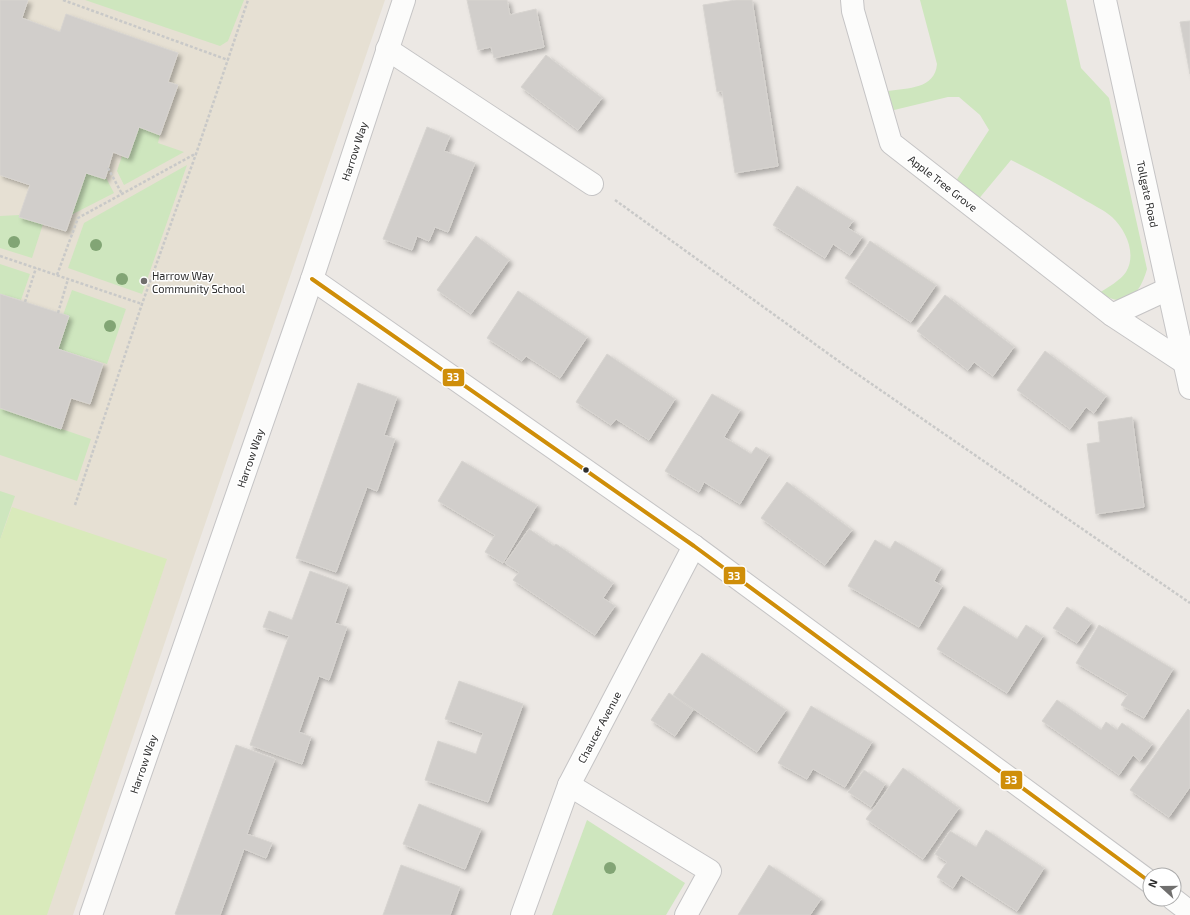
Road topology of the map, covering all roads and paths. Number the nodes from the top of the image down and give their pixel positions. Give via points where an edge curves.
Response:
1 (63, 0) edge
2 (248, 0) edge
3 (404, 0) edge
4 (852, 0) edge
5 (1105, 0) edge
6 (387, 49) junction
7 (228, 60) junction
8 (196, 154) junction
9 (108, 168) dead end
10 (592, 184) joint
11 (122, 194) junction
12 (0, 256) edge
13 (36, 268) junction
14 (57, 275) junction
15 (68, 279) junction
16 (312, 279) junction
17 (1168, 289) junction
18 (25, 302) dead end
19 (142, 304) junction
20 (58, 313) dead end
21 (1112, 315) junction
22 (1184, 363) junction
23 (1190, 388) edge
24 (75, 505) dead end
25 (694, 546) junction
26 (1190, 603) edge
27 (569, 785) junction
28 (1142, 876) edge
29 (1182, 906) edge
30 (1190, 912) edge
31 (91, 915) edge
32 (522, 915) edge
33 (686, 915) edge

1 - 7 path
2 - 7 path
3 - 6 street, Harrow Way
4 - 21 street, Apple Tree Grove via 891,143
5 - 17 street, Tollgate Road
6 - 10 street
6 - 16 street, Harrow Way
7 - 8 path
8 - 11 path
8 - 19 path
9 - 11 path
10 - 26 path via 844,365
11 - 14 path via 78,218
12 - 13 path
13 - 14 path
13 - 18 path
14 - 15 path
15 - 19 path
15 - 20 path
16 - 25 street
16 - 31 street, Harrow Way
17 - 21 street
17 - 22 street, Tollgate Road
19 - 24 path
21 - 22 street, Apple Tree Grove
22 - 23 street, Tollgate Road
25 - 27 street, Chaucer Avenue
25 - 28 street
27 - 32 street, Chaucer Avenue
27 - 33 street via 710,871
29 - 30 street

